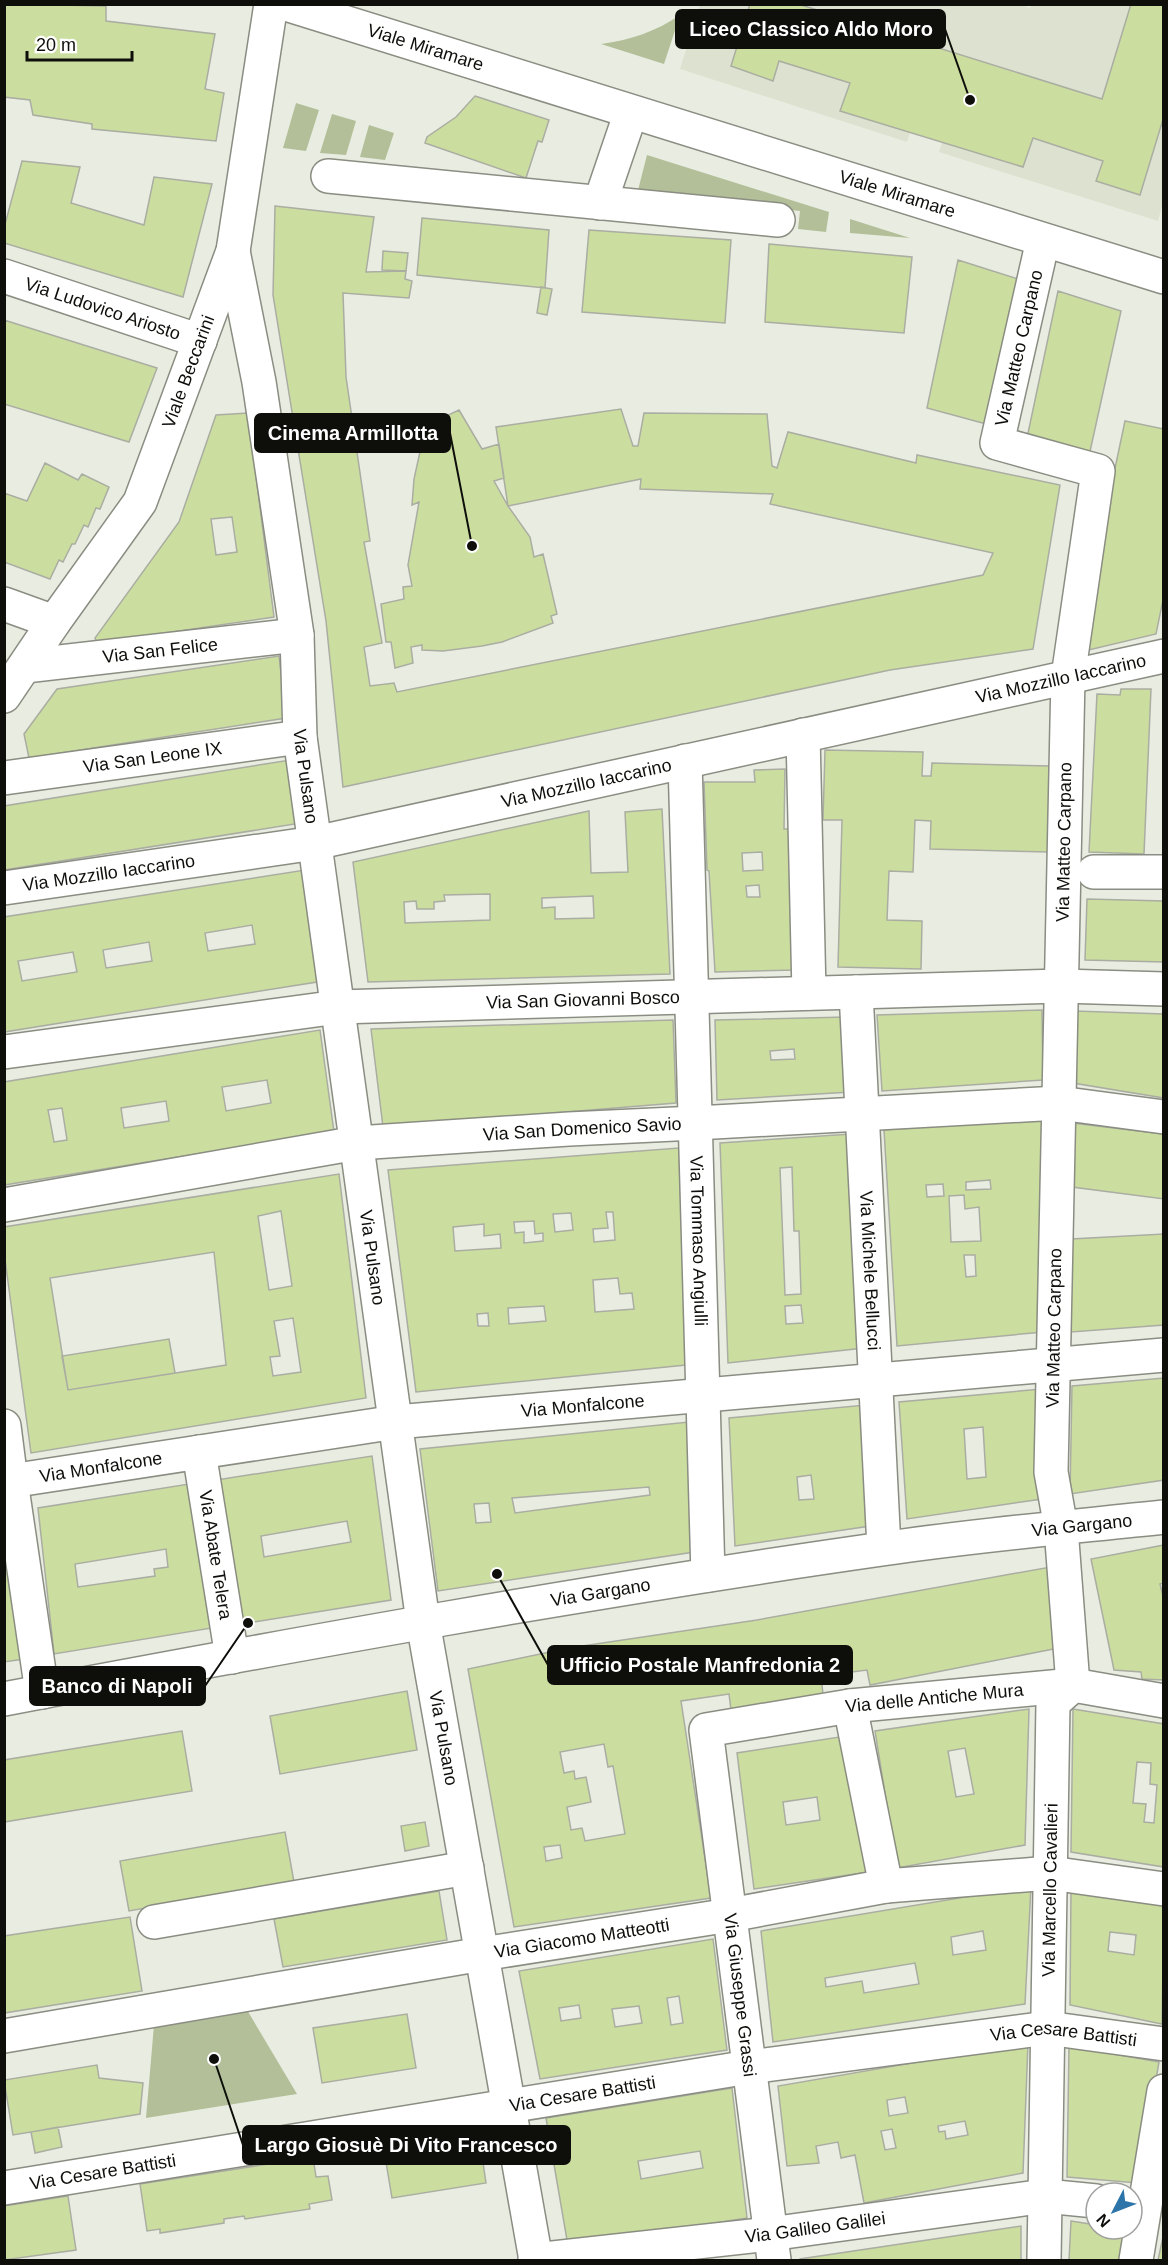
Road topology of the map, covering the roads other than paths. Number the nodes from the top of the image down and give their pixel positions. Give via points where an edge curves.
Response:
1 (271, 4) edge
2 (286, 4) edge
3 (631, 112) junction
4 (328, 176) dead end
5 (600, 203) junction
6 (778, 220) dead end
7 (1043, 240) junction
8 (233, 251) junction
9 (4, 276) edge
10 (1164, 277) edge
11 (201, 340) junction
12 (4, 604) edge
13 (54, 622) junction
14 (297, 635) junction
15 (1164, 656) edge
16 (24, 666) junction
17 (1068, 677) junction
18 (4, 696) edge
19 (803, 735) junction
20 (300, 737) junction
21 (685, 761) junction
22 (4, 778) edge
23 (315, 843) junction
24 (1094, 872) dead end
25 (1164, 872) edge
26 (4, 888) edge
27 (1061, 986) junction
28 (1164, 989) edge
29 (856, 992) junction
30 (809, 993) junction
31 (692, 996) junction
32 (338, 1007) junction
33 (4, 1052) edge
34 (1059, 1103) junction
35 (862, 1114) junction
36 (1164, 1117) edge
37 (696, 1124) junction
38 (357, 1143) junction
39 (4, 1205) edge
40 (1164, 1355) edge
41 (1054, 1365) junction
42 (876, 1381) junction
43 (703, 1395) junction
44 (396, 1422) junction
45 (4, 1426) edge
46 (199, 1452) junction
47 (8, 1482) edge
48 (1164, 1517) edge
49 (1061, 1528) junction
50 (884, 1548) junction
51 (708, 1575) junction
52 (423, 1622) junction
53 (232, 1657) junction
54 (1073, 1685) junction
55 (42, 1692) junction
56 (4, 1699) edge
57 (1164, 1701) edge
58 (850, 1706) junction
59 (706, 1730) joint
60 (467, 1868) junction
61 (1050, 1873) junction
62 (886, 1886) junction
63 (1164, 1889) edge
64 (730, 1916) junction
65 (154, 1922) dead end
66 (482, 1954) junction
67 (1047, 2028) junction
68 (4, 2036) edge
69 (1164, 2044) edge
70 (749, 2067) junction
71 (1164, 2091) edge
72 (509, 2105) junction
73 (4, 2188) edge
74 (1045, 2196) junction
75 (1084, 2200) edge
76 (1147, 2207) edge
77 (772, 2247) edge
78 (536, 2260) edge
79 (1044, 2260) edge
80 (1136, 2260) edge

1 - 8 street, Viale Beccarini
2 - 3 street, Viale Miramare
3 - 5 street
3 - 7 street, Viale Miramare
4 - 5 street
5 - 6 street
7 - 10 street, Viale Miramare
7 - 17 street, Via Matteo Carpano via 997,443 1098,471
8 - 11 street, Viale Beccarini
8 - 14 street, Via Pulsano via 259,382
9 - 11 street, Via Ludovico Ariosto
11 - 13 street, Viale Beccarini via 140,502
12 - 13 street
13 - 16 street, Viale Beccarini
14 - 16 street, Via San Felice
14 - 20 street, Via Pulsano
15 - 17 street, Via Mozzillo Iaccarino
16 - 18 street, Viale Beccarini
17 - 19 street, Via Mozzillo Iaccarino
17 - 27 street, Via Matteo Carpano
19 - 21 street, Via Mozzillo Iaccarino
19 - 30 street
20 - 22 street, Via San Leone IX
20 - 23 street, Via Pulsano
21 - 23 street, Via Mozzillo Iaccarino
21 - 31 street, Via Tommaso Angiulli
23 - 26 street, Via Mozzillo Iaccarino
23 - 32 street, Via Pulsano
24 - 25 street
27 - 28 street, Via San Giovanni Bosco
27 - 29 street, Via San Giovanni Bosco
27 - 34 street, Via Matteo Carpano
29 - 30 street, Via San Giovanni Bosco
29 - 35 street, Via Michele Bellucci
30 - 31 street, Via San Giovanni Bosco
31 - 32 street, Via San Giovanni Bosco
31 - 37 street, Via Tommaso Angiulli
32 - 33 street, Via San Giovanni Bosco
32 - 38 street, Via Pulsano
34 - 35 street, Via San Domenico Savio
34 - 36 street, Via San Domenico Savio
34 - 41 street, Via Matteo Carpano
35 - 37 street, Via San Domenico Savio
35 - 42 street, Via Michele Bellucci
37 - 38 street, Via San Domenico Savio
37 - 43 street, Via Tommaso Angiulli
38 - 39 street, Via San Domenico Savio
38 - 44 street, Via Pulsano
40 - 41 street, Via Monfalcone
41 - 42 street, Via Monfalcone
41 - 49 street, Via Matteo Carpano via 1051,1472
42 - 43 street, Via Monfalcone
42 - 50 street, Via Michele Bellucci
43 - 44 street, Via Monfalcone
43 - 51 street, Via Tommaso Angiulli
44 - 46 street, Via Monfalcone
44 - 52 street, Via Pulsano
45 - 47 street
46 - 47 street, Via Monfalcone
46 - 53 street, Via Abate Telera
47 - 55 street
48 - 49 street, Via Gargano
49 - 50 street, Via Gargano
49 - 54 street
50 - 51 street, Via Gargano
51 - 52 street, Via Gargano
52 - 53 street, Via Gargano
52 - 60 street, Via Pulsano
53 - 55 street, Via Gargano
54 - 57 street, Via delle Antiche Mura
54 - 58 street, Via delle Antiche Mura
54 - 61 street, Via Marcello Cavalieri via 1053,1703
55 - 56 street, Via Gargano
58 - 59 street, Via delle Antiche Mura
58 - 62 street
59 - 64 street, Via Giuseppe Grassi
60 - 65 street
60 - 66 street, Via Pulsano
61 - 62 street, Via Giacomo Matteotti
61 - 63 street, Via Giacomo Matteotti
61 - 67 street, Via Marcello Cavalieri
62 - 64 street, Via Giacomo Matteotti
64 - 66 street, Via Giacomo Matteotti
64 - 70 street, Via Giuseppe Grassi
66 - 68 street, Via Giacomo Matteotti
66 - 72 street, Via Pulsano
67 - 69 street, Via Cesare Battisti
67 - 70 street, Via Cesare Battisti
67 - 74 street, Via Marcello Cavalieri
70 - 72 street, Via Cesare Battisti
70 - 77 street, Via Giuseppe Grassi
71 - 76 street
72 - 73 street, Via Cesare Battisti
72 - 78 street, Via Pulsano
74 - 75 street, Via Galileo Galilei
74 - 77 street, Via Galileo Galilei
74 - 79 street, Via Marcello Cavalieri
76 - 80 street
77 - 78 street, Via Galileo Galilei

